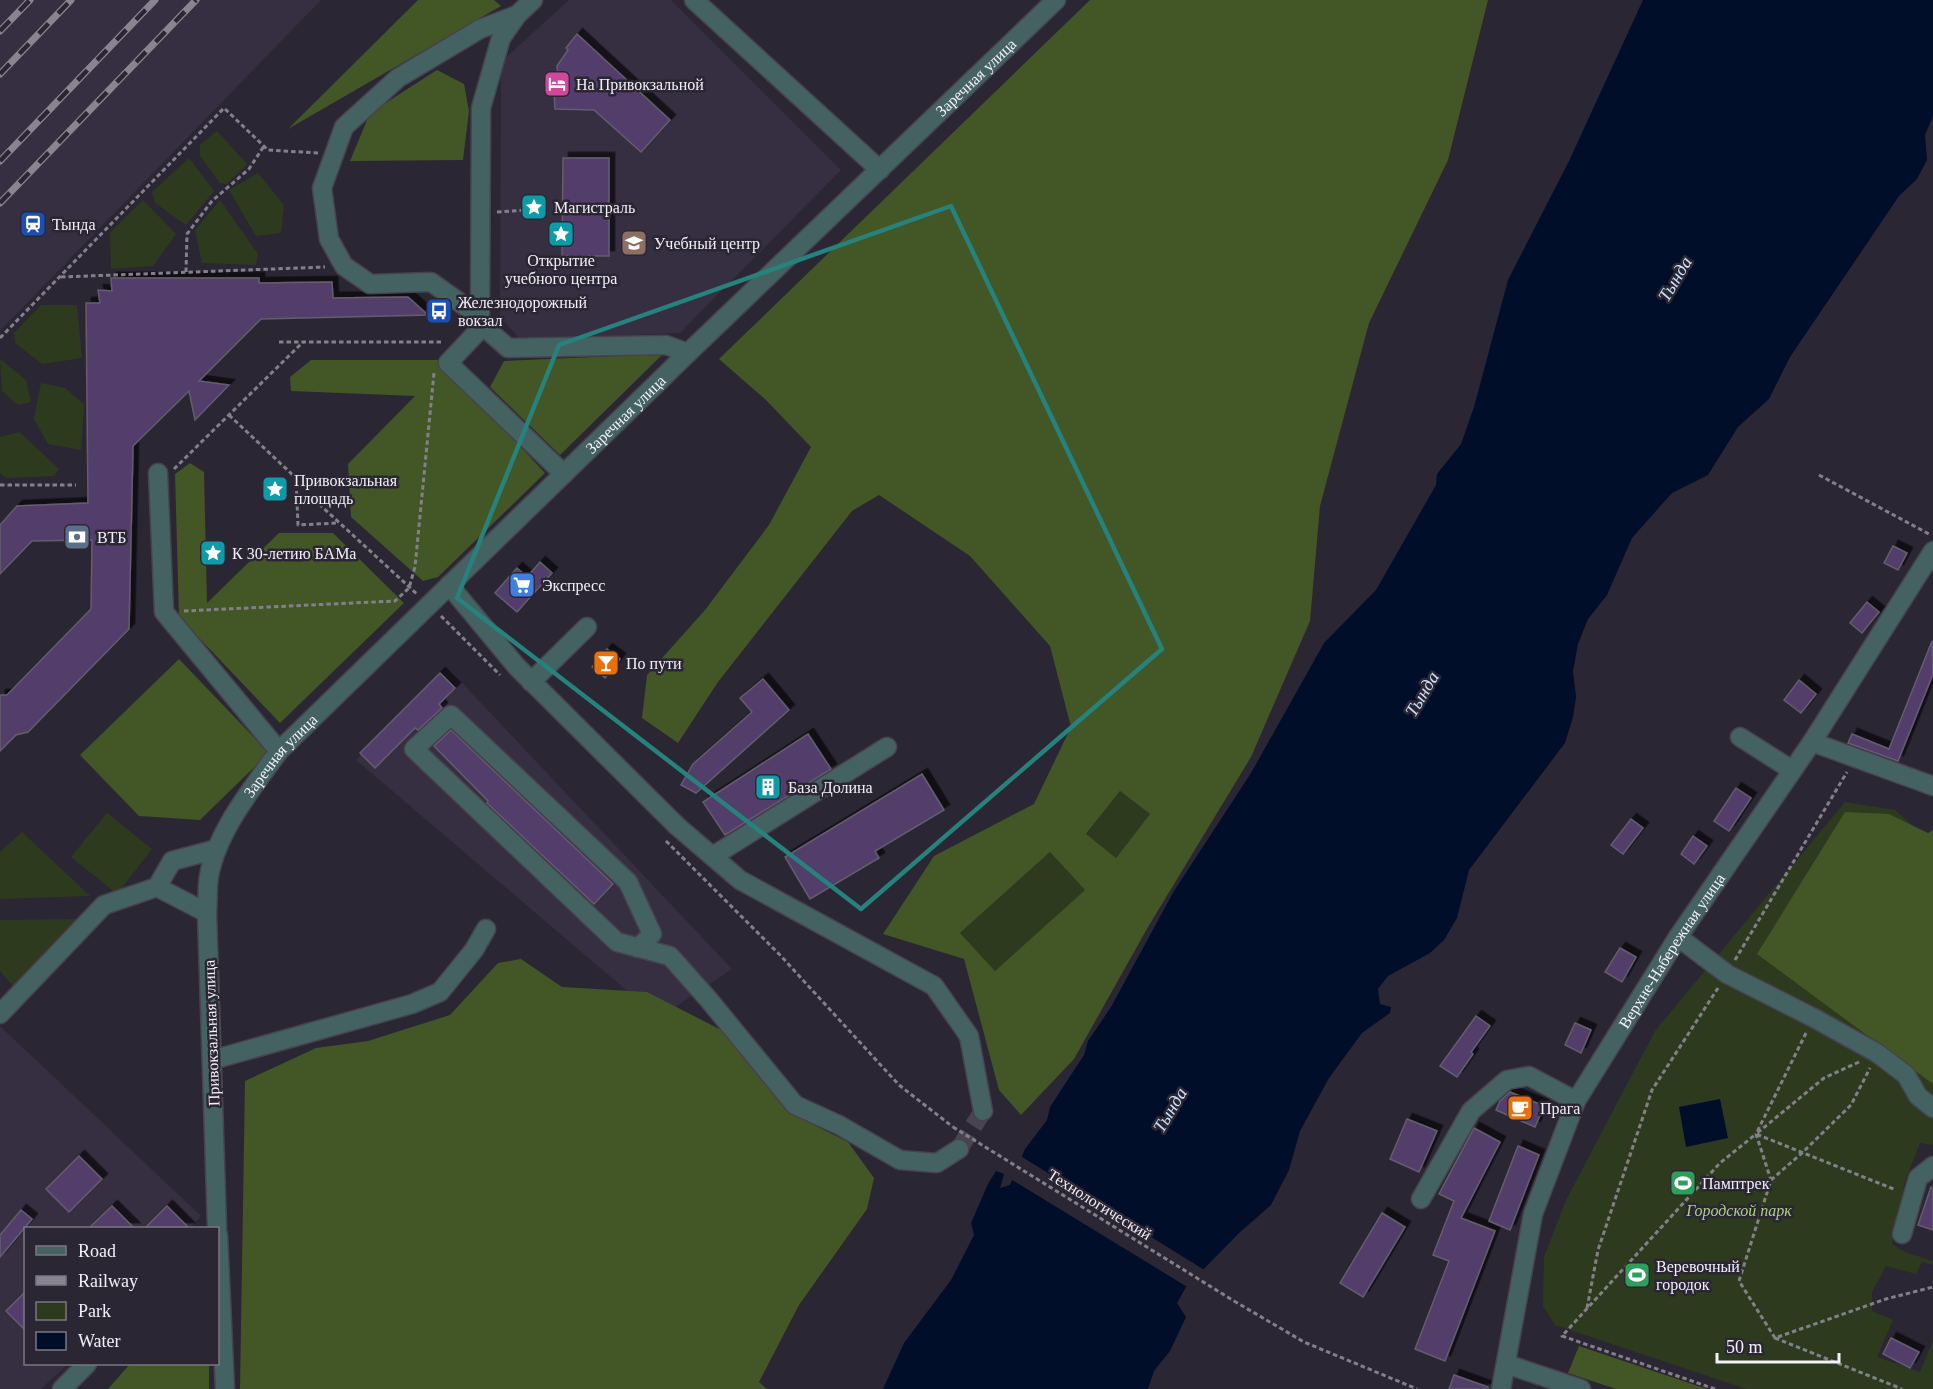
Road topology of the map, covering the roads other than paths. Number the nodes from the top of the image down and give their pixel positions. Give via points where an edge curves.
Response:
1 (532, 0) edge
2 (694, 0) edge
3 (1056, 0) edge
4 (517, 15) junction
5 (880, 170) junction
6 (482, 321) junction
7 (688, 353) junction
8 (564, 474) junction
9 (159, 479) road end
10 (1933, 552) edge
11 (449, 585) junction
12 (587, 627) dead end
13 (531, 682) junction
14 (1740, 737) dead end
15 (1812, 742) junction
16 (887, 747) dead end
17 (279, 751) junction
18 (1792, 771) junction
19 (1933, 786) edge
20 (217, 849) junction
21 (713, 856) junction
22 (157, 888) junction
23 (207, 913) junction
24 (486, 929) dead end
25 (1678, 937) junction
26 (638, 948) junction
27 (4, 1003) edge
28 (212, 1060) junction
29 (1576, 1101) junction
30 (1933, 1108) edge
31 (983, 1111) tunnel mouth
32 (959, 1149) tunnel mouth
33 (1933, 1166) edge
34 (1421, 1199) dead end
35 (215, 1227) edge
36 (1902, 1234) dead end
37 (219, 1292) edge
38 (1506, 1364) junction
39 (86, 1365) edge
40 (1560, 1386) edge
41 (62, 1389) edge
42 (225, 1389) edge
43 (1501, 1389) edge
44 (1581, 1389) edge

1 - 4 street
2 - 5 street
3 - 5 street, Заречная улица
4 - 6 street via 501,38 481,108
4 - 6 street via 480,29 398,78 344,127 322,188 329,239 344,266 370,284 431,282
5 - 7 street, Заречная улица
6 - 7 street via 508,348 666,345
6 - 8 street via 448,363
7 - 8 street, Заречная улица
8 - 11 street, Заречная улица
9 - 17 street via 164,612
10 - 15 street, Верхне-Набережная улица
11 - 13 street
11 - 17 street, Заречная улица
12 - 13 street
13 - 21 street via 677,826
14 - 18 street
15 - 18 street, Верхне-Набережная улица
15 - 19 street
16 - 21 street
17 - 20 street, Заречная улица via 244,799
18 - 25 street, Верхне-Набережная улица
20 - 22 street via 172,861
20 - 23 street, Привокзальная улица via 209,876
21 - 31 street via 740,880 934,986 969,1036
22 - 23 street
22 - 27 street via 104,905
23 - 28 street, Привокзальная улица
24 - 28 street via 440,992 412,1004
25 - 29 street, Верхне-Набережная улица
25 - 30 street via 1727,974 1877,1053 1906,1075 1918,1096
26 - 26 street via 617,942 414,748 451,715 628,882 652,934
26 - 32 street via 670,956 795,1105 900,1160 938,1163
28 - 35 street, Привокзальная улица
29 - 34 street via 1529,1076 1507,1080 1472,1111
29 - 38 street, Верхне-Набережная улица via 1533,1214
33 - 36 street via 1918,1178
37 - 42 street, Привокзальная улица
38 - 40 street
38 - 43 street, Верхне-Набережная улица
39 - 41 street
40 - 44 street

